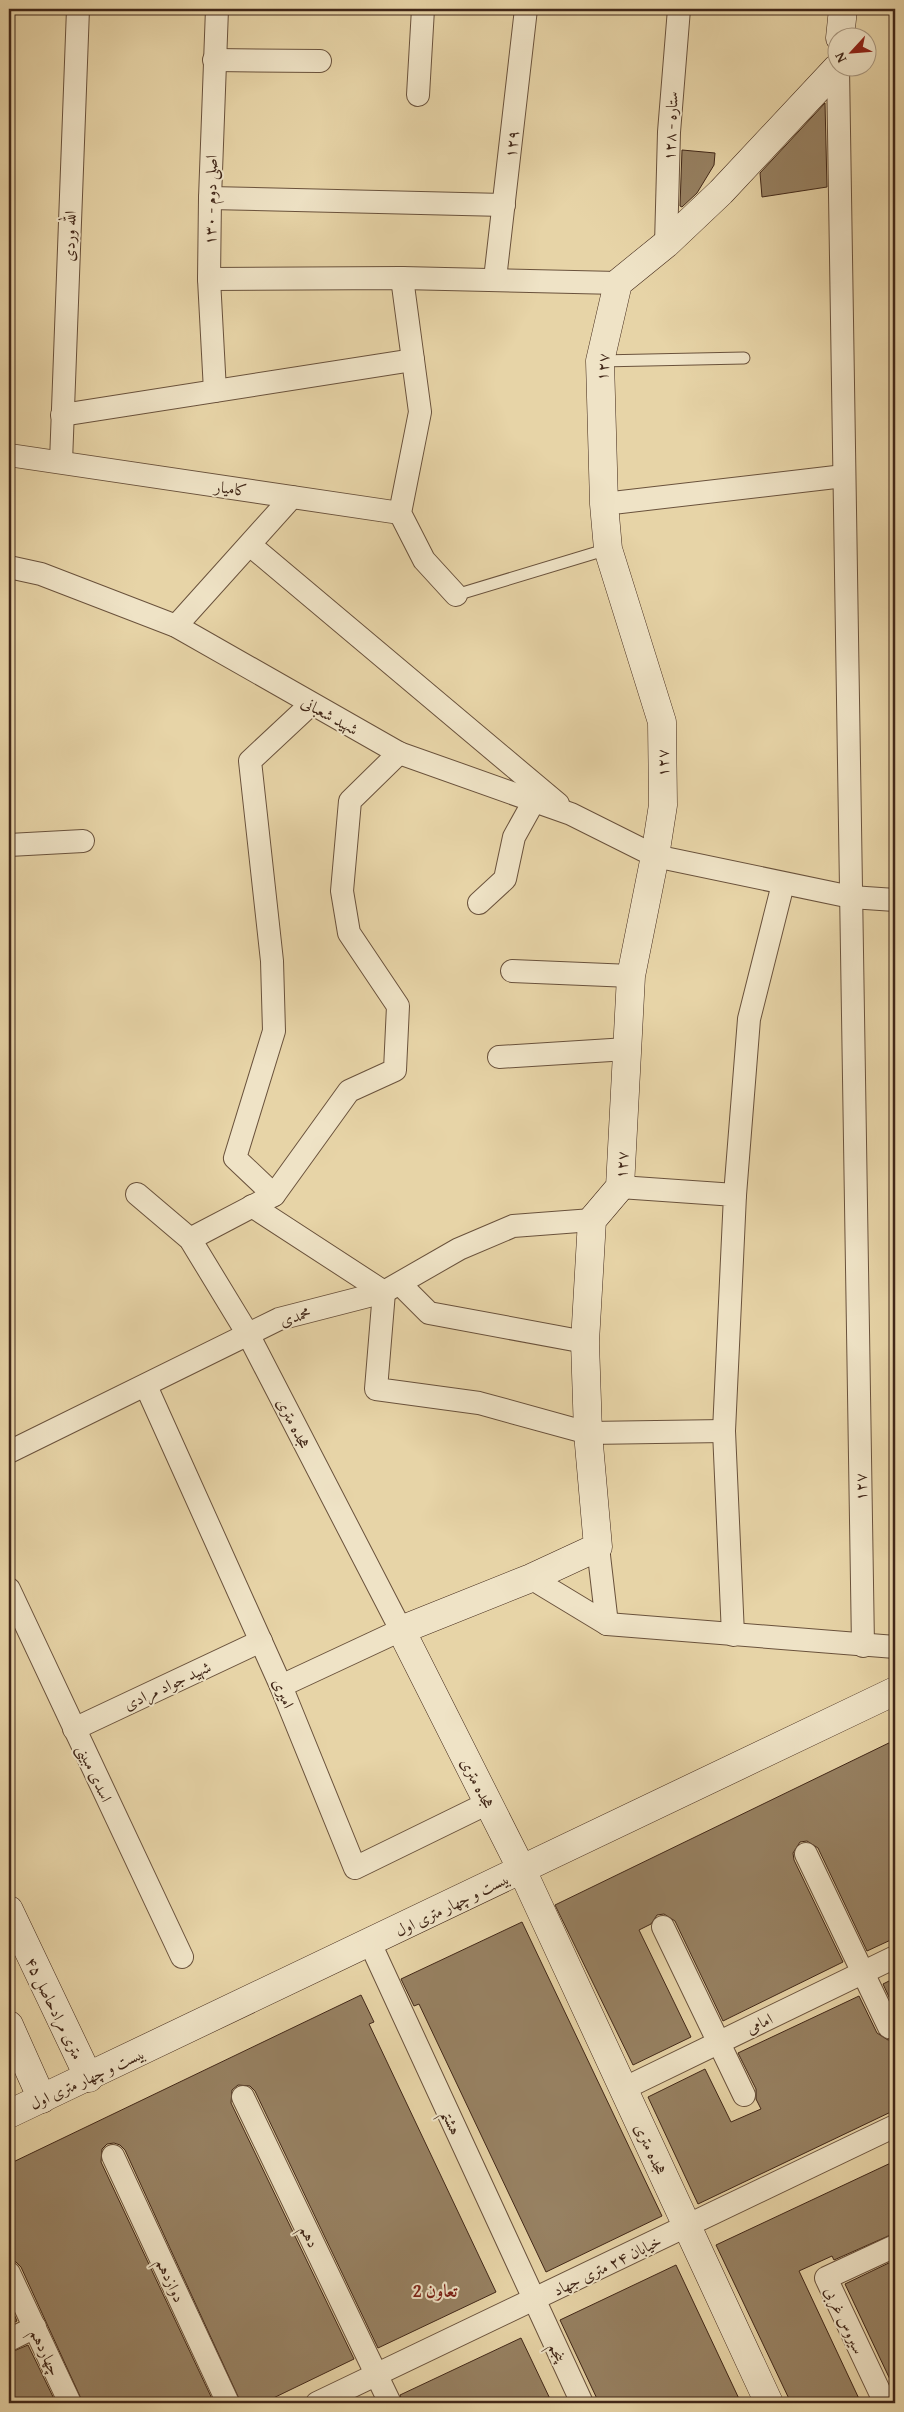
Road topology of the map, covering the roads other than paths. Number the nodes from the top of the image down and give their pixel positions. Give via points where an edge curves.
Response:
1 (78, 9) edge
2 (216, 9) edge
3 (423, 9) edge
4 (526, 9) edge
5 (679, 9) edge
6 (843, 9) edge
7 (841, 28) edge
8 (214, 60) junction
9 (320, 61) dead end
10 (828, 78) edge
11 (837, 78) edge
12 (418, 96) dead end
13 (210, 198) junction
14 (504, 205) junction
15 (666, 244) junction
16 (402, 278) junction
17 (210, 279) junction
18 (495, 279) junction
19 (618, 283) junction
20 (744, 358) dead end
21 (413, 360) junction
22 (600, 361) junction
23 (216, 392) junction
24 (62, 415) junction
25 (9, 454) edge
26 (61, 462) junction
27 (844, 476) junction
28 (292, 497) junction
29 (604, 504) junction
30 (400, 513) junction
31 (250, 545) junction
32 (608, 549) junction
33 (9, 566) edge
34 (456, 595) joint
35 (176, 626) junction
36 (311, 704) junction
37 (399, 753) junction
38 (534, 801) junction
39 (571, 814) junction
40 (84, 841) dead end
41 (9, 845) edge
42 (656, 856) junction
43 (783, 884) junction
44 (851, 897) junction
45 (895, 900) edge
46 (479, 903) dead end
47 (512, 971) dead end
48 (631, 976) junction
49 (627, 1049) junction
50 (499, 1057) dead end
51 (620, 1187) junction
52 (137, 1194) dead end
53 (735, 1194) junction
54 (274, 1195) junction
55 (252, 1206) junction
56 (592, 1220) junction
57 (190, 1239) junction
58 (392, 1288) junction
59 (248, 1336) junction
60 (585, 1342) junction
61 (146, 1386) junction
62 (724, 1431) junction
63 (588, 1432) junction
64 (9, 1452) edge
65 (598, 1547) junction
66 (531, 1578) junction
67 (9, 1589) edge
68 (607, 1624) junction
69 (401, 1630) junction
70 (733, 1635) junction
71 (260, 1641) junction
72 (863, 1646) junction
73 (895, 1647) edge
74 (281, 1686) junction
75 (895, 1691) edge
76 (74, 1729) junction
77 (488, 1803) junction
78 (806, 1854) dead end
79 (522, 1870) junction
80 (9, 1910) edge
81 (662, 1927) dead end
82 (370, 1943) junction
83 (182, 1957) dead end
84 (895, 1957) edge
85 (863, 1972) junction
86 (9, 2025) edge
87 (889, 2026) dead end
88 (719, 2042) junction
89 (89, 2078) junction
90 (623, 2089) junction
91 (744, 2095) dead end
92 (243, 2097) dead end
93 (42, 2099) junction
94 (9, 2114) edge
95 (895, 2126) edge
96 (113, 2156) dead end
97 (686, 2226) junction
98 (895, 2246) edge
99 (9, 2273) edge
100 (534, 2301) junction
101 (35, 2328) junction
102 (9, 2340) edge
103 (376, 2375) junction
104 (70, 2403) edge
105 (228, 2403) edge
106 (317, 2403) edge
107 (390, 2403) edge
108 (582, 2403) edge
109 (769, 2403) edge
110 (885, 2403) edge

1 - 24 street, الله وردی
2 - 8 street, اصلی دوم - ۱۳۰
3 - 12 street
4 - 14 street, ۱۲۹
5 - 15 street, ۱۲۸ - ستاره via 669,132
6 - 7 street
8 - 9 street
8 - 13 street, اصلی دوم - ۱۳۰
10 - 15 street, ۱۲۷ via 721,192
11 - 27 street, ۱۲۷
13 - 14 street
13 - 17 street, اصلی دوم - ۱۳۰
14 - 18 street, ۱۲۹
15 - 19 street, ۱۲۷
16 - 17 street
16 - 18 street
16 - 21 street
17 - 23 street, اصلی دوم - ۱۳۰
18 - 19 street
19 - 22 street, ۱۲۷
20 - 22 lane
21 - 23 street
21 - 30 street via 420,412
22 - 29 street, ۱۲۷
23 - 24 street
24 - 26 street, الله وردی
25 - 26 street, کامیار
26 - 28 street, کامیار
27 - 29 street
27 - 44 street, ۱۲۷
28 - 30 street, کامیار
28 - 31 street
29 - 32 street, ۱۲۷
30 - 34 street via 424,560
31 - 35 street
31 - 39 street
32 - 34 lane
32 - 42 street, ۱۲۷ via 662,722 663,805
33 - 35 street, شهید شعبانی via 41,574
35 - 36 street, شهید شعبانی
36 - 37 street, شهید شعبانی
36 - 54 street via 250,762 272,961 274,1031 234,1158
37 - 38 street, شهید شعبانی
37 - 54 street via 350,801 342,891 349,933 398,1006 395,1070 350,1091
38 - 39 street, شهید شعبانی
38 - 46 street via 514,837 505,879
39 - 42 street, شهید شعبانی
40 - 41 street
42 - 43 street, شهید شعبانی
42 - 48 street, ۱۲۷
43 - 44 street, شهید شعبانی
43 - 53 street via 749,1019
44 - 45 street, شهید شعبانی
44 - 72 street, ۱۲۷
47 - 48 street
48 - 49 street, ۱۲۷
49 - 50 street
49 - 51 street, ۱۲۷
51 - 53 street
51 - 56 street, ۱۲۷
52 - 57 street, هجده متری
53 - 62 street
54 - 55 street
55 - 57 street
55 - 58 street
56 - 58 street, محمدی via 513,1226 459,1249
56 - 60 street
57 - 59 street, هجده متری
58 - 59 street, محمدی via 279,1319
58 - 60 street via 429,1313
58 - 63 street via 376,1389 479,1403
59 - 61 street, محمدی
59 - 69 street, هجده متری
60 - 63 street
61 - 64 street, محمدی
61 - 71 street, امیری
62 - 63 street
62 - 70 street
63 - 65 street
65 - 66 street
65 - 68 street
66 - 68 street
66 - 69 street
67 - 76 street, اسدی مبینی
68 - 70 street
69 - 74 street
69 - 77 street, هجده متری
70 - 72 street
71 - 74 street, امیری
71 - 76 street, شهید جواد مرادی
72 - 73 street
74 - 77 street, امیری via 355,1868
75 - 79 street, بیست و چهار متری اول
76 - 83 street, اسدی مبینی
77 - 79 street, هجده متری
78 - 85 street
79 - 82 street, بیست و چهار متری اول
79 - 90 street, هجده متری
80 - 89 street, ۴۵ متری مرادحاصل
81 - 88 street
82 - 89 street, بیست و چهار متری اول
82 - 100 street, هشتم
84 - 85 street, امامی
85 - 87 street
85 - 88 street, امامی
86 - 93 street
88 - 90 street, امامی
88 - 91 street
89 - 93 street, بیست و چهار متری اول
90 - 97 street, هجده متری
92 - 103 street, دهم
93 - 94 street, بیست و چهار متری اول
95 - 97 street, خیابان ۲۴ متری جهاد
96 - 105 street, دوازدهم
97 - 100 street, خیابان ۲۴ متری جهاد
97 - 109 street, هجده متری
98 - 110 street, سیروس غربی via 826,2278
99 - 101 street, چهاردهم
100 - 103 street, خیابان ۲۴ متری جهاد
100 - 108 street, پنجم
101 - 102 street
101 - 104 street, چهاردهم
103 - 106 street, خیابان ۲۴ متری جهاد
103 - 107 street, دهم

